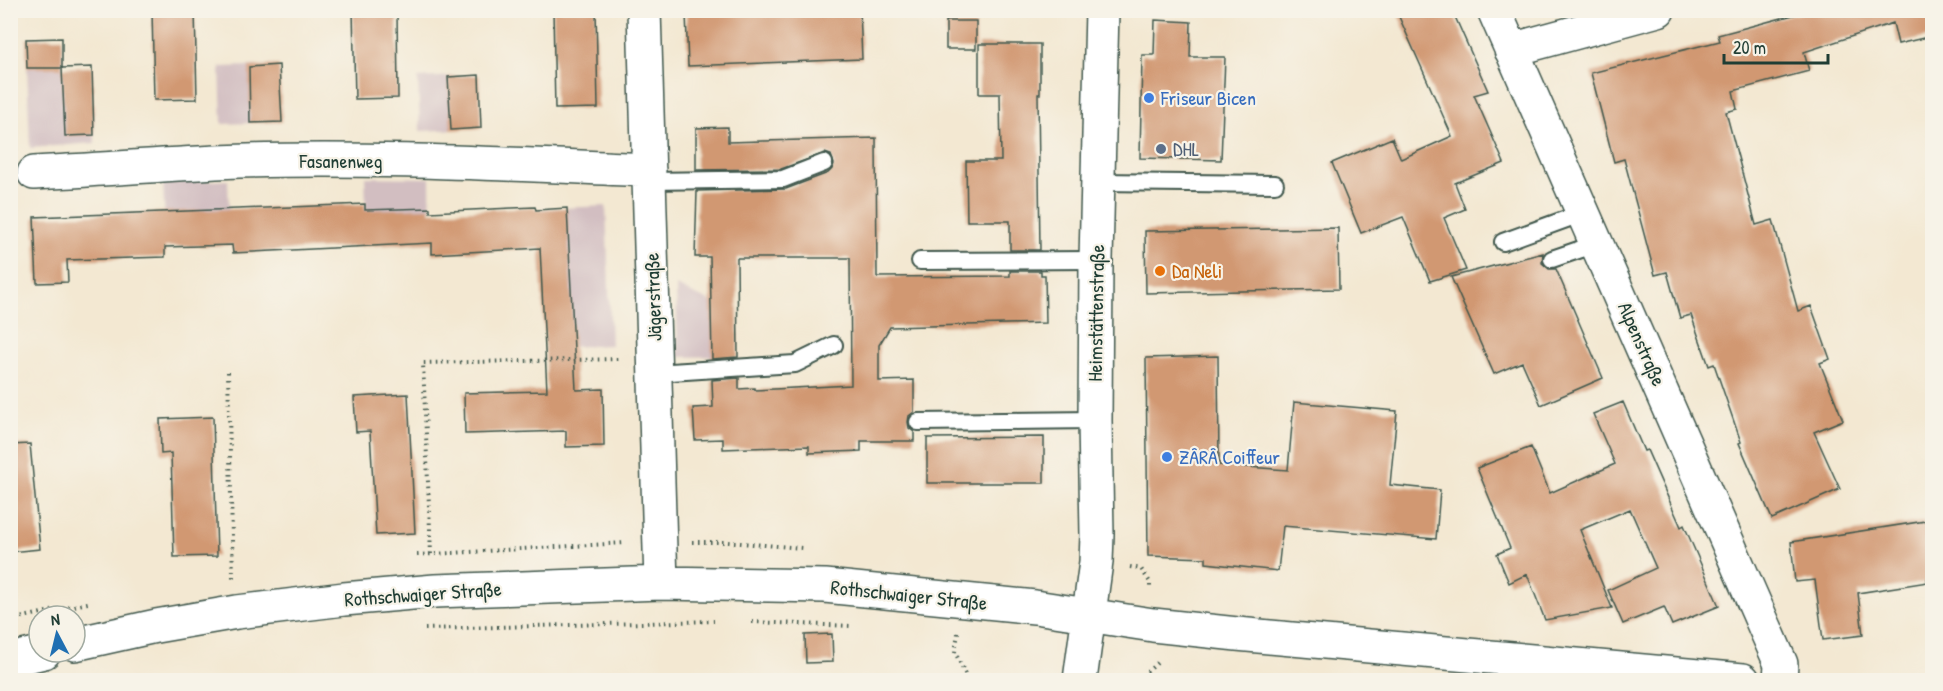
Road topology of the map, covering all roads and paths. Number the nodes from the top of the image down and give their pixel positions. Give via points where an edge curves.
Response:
1 (644, 10) edge
2 (1102, 10) edge
3 (1494, 10) edge
4 (1658, 10) edge
5 (1511, 50) junction
6 (824, 163) dead end
7 (34, 173) dead end
8 (649, 175) junction
9 (1098, 182) junction
10 (1275, 184) dead end
11 (1583, 213) junction
12 (1503, 242) dead end
13 (1596, 244) junction
14 (1552, 259) dead end
15 (1096, 260) junction
16 (920, 261) dead end
17 (834, 345) dead end
18 (655, 365) junction
19 (228, 372) dead end
20 (1095, 420) junction
21 (918, 422) dead end
22 (661, 583) junction
23 (435, 591) junction
24 (237, 612) junction
25 (1088, 614) junction
26 (724, 621) dead end
27 (747, 622) dead end
28 (861, 626) dead end
29 (416, 629) dead end
30 (947, 631) dead end
31 (958, 632) junction
32 (968, 633) dead end
33 (87, 642) edge
34 (27, 656) edge
35 (10, 660) edge
36 (1168, 663) dead end
37 (1258, 673) dead end
38 (968, 681) edge
39 (1080, 681) edge
40 (1138, 681) edge
41 (1326, 681) edge
42 (1743, 681) edge
43 (1780, 681) edge

1 - 8 street, Jägerstraße
2 - 9 street, Heimstättenstraße
3 - 5 street, Alpenstraße
4 - 5 street
5 - 11 street, Alpenstraße
6 - 8 lane via 783,179
7 - 8 street, Fasanenweg via 325,160 414,161
8 - 18 street, Jägerstraße
9 - 10 lane
9 - 15 street, Heimstättenstraße
11 - 12 lane
11 - 13 street, Alpenstraße
13 - 14 lane
13 - 43 street, Alpenstraße via 1781,664
15 - 16 lane
15 - 20 street, Heimstättenstraße
17 - 18 lane via 795,364
18 - 22 street, Jägerstraße
18 - 23 path via 423,363
19 - 24 path
20 - 21 lane
20 - 25 street, Heimstättenstraße via 1096,562
22 - 23 street, Rothschwaiger Straße
22 - 25 street, Rothschwaiger Straße via 825,586
23 - 24 street, Rothschwaiger Straße
24 - 33 street, Rothschwaiger Straße
25 - 39 street, Heimstättenstraße
25 - 42 street, Rothschwaiger Straße via 1237,634
26 - 29 path
27 - 28 path
30 - 31 path
31 - 32 path
31 - 38 path via 955,652
34 - 35 street
36 - 40 path via 1156,662
37 - 41 path

